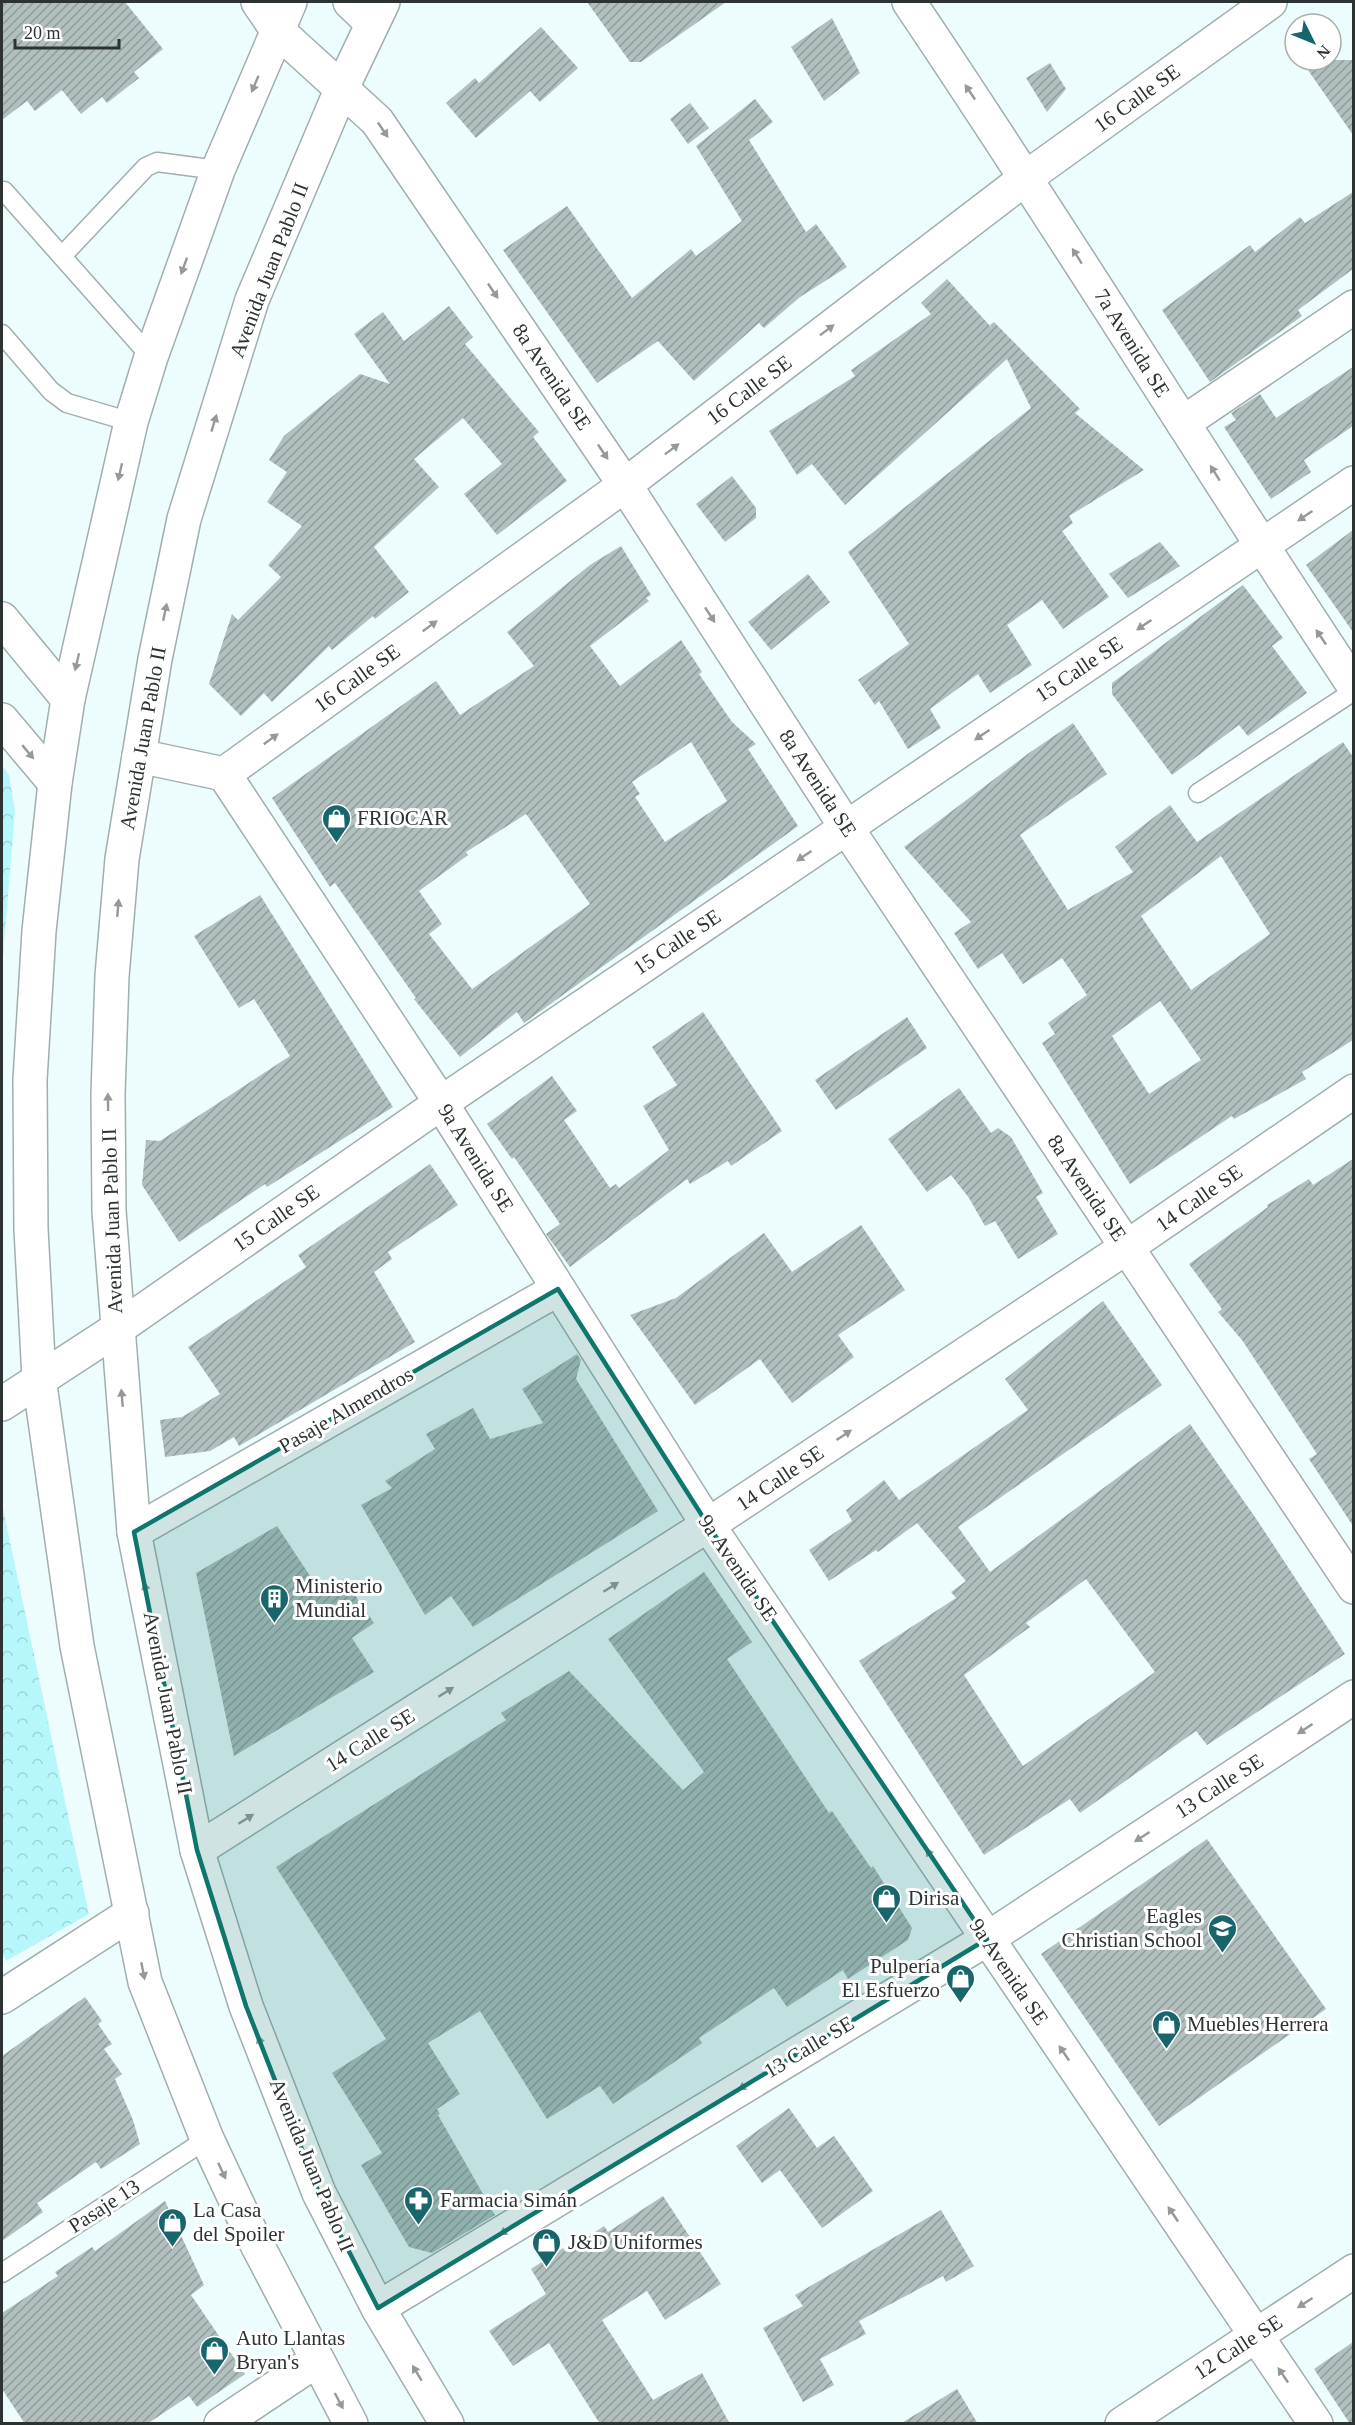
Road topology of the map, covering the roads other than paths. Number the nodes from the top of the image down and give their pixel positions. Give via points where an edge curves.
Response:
1 (258, 2) edge
2 (909, 2) edge
3 (1270, 2) edge
4 (368, 9) edge
5 (284, 16) edge
6 (341, 90) junction
7 (218, 170) junction
8 (1027, 177) junction
9 (4, 190) dead end
10 (62, 256) junction
11 (1353, 307) edge
12 (2, 334) edge
13 (151, 357) junction
14 (131, 422) junction
15 (1183, 423) junction
16 (1353, 483) edge
17 (625, 485) junction
18 (1261, 546) junction
19 (2, 619) edge
20 (1353, 686) edge
21 (1353, 691) edge
22 (68, 699) junction
23 (2, 720) edge
24 (139, 756) junction
25 (224, 774) junction
26 (55, 783) junction
27 (1198, 793) dead end
28 (846, 827) junction
29 (1353, 1091) edge
30 (441, 1103) junction
31 (1127, 1247) junction
32 (558, 1289) junction
33 (117, 1329) junction
34 (39, 1378) junction
35 (2, 1404) edge
36 (708, 1525) junction
37 (134, 1532) junction
38 (1353, 1587) edge
39 (1353, 1697) edge
40 (197, 1850) junction
41 (132, 1913) junction
42 (987, 1940) junction
43 (2, 1997) edge
44 (207, 2139) junction
45 (1353, 2271) edge
46 (2, 2273) edge
47 (378, 2308) junction
48 (1256, 2335) junction
49 (317, 2360) junction
50 (221, 2424) edge
51 (351, 2424) edge
52 (447, 2424) edge
53 (1122, 2424) edge
54 (1316, 2424) edge

1 - 5 main road, 8a Avenida SE
8 -> 2 main road, 7a Avenida SE
3 - 8 main road, 16 Calle SE
4 - 6 main road, Avenida Juan Pablo II
5 - 6 main road, 8a Avenida SE
5 -> 7 main road
6 -> 17 main road, 8a Avenida SE via 377,120
24 -> 6 main road, Avenida Juan Pablo II via 184,519 252,300
7 - 10 lane via 157,162 146,167
7 -> 13 main road
15 -> 8 main road, 7a Avenida SE
17 -> 8 main road, 16 Calle SE
9 - 10 lane
10 - 13 lane
11 - 15 main road
12 - 14 lane via 51,391 67,403
13 - 14 main road
14 -> 22 main road
18 -> 15 main road, 7a Avenida SE
16 -> 18 main road, 15 Calle SE
25 -> 17 main road, 16 Calle SE
17 -> 28 main road, 8a Avenida SE
20 -> 18 main road, 7a Avenida SE
18 -> 28 main road, 15 Calle SE
19 - 22 main road
21 - 27 lane
22 - 26 main road
23 -> 26 main road
24 - 25 main road
33 -> 24 main road, Avenida Juan Pablo II via 108,1106 112,976 122,859
25 - 30 main road, 9a Avenida SE
26 - 34 main road via 39,931 30,1080 31,1229
28 -> 30 main road, 15 Calle SE
28 - 31 main road, 8a Avenida SE
29 - 31 main road, 14 Calle SE
30 - 32 main road, 9a Avenida SE
30 - 33 main road, 15 Calle SE
36 -> 31 main road, 14 Calle SE
31 - 38 main road, 8a Avenida SE
32 - 36 main road, 9a Avenida SE
32 - 37 main road, Pasaje Almendros
33 - 34 main road, 15 Calle SE
37 -> 33 main road, Avenida Juan Pablo II
34 - 35 main road, 15 Calle SE
34 - 41 main road via 77,1646
40 -> 36 main road, 14 Calle SE
42 -> 36 main road, 9a Avenida SE
40 -> 37 main road, Avenida Juan Pablo II
39 -> 42 main road, 13 Calle SE
47 -> 40 main road, Avenida Juan Pablo II via 315,2182 246,2006
41 - 43 main road
41 -> 44 main road via 145,1982
42 -> 47 main road, 13 Calle SE
48 -> 42 main road, 9a Avenida SE
44 - 46 lane, Pasaje 13
44 -> 49 main road
45 -> 48 main road, 12 Calle SE
52 -> 47 main road, Avenida Juan Pablo II
48 - 53 main road, 12 Calle SE
54 -> 48 main road, 9a Avenida SE
49 - 50 main road
49 -> 51 main road

